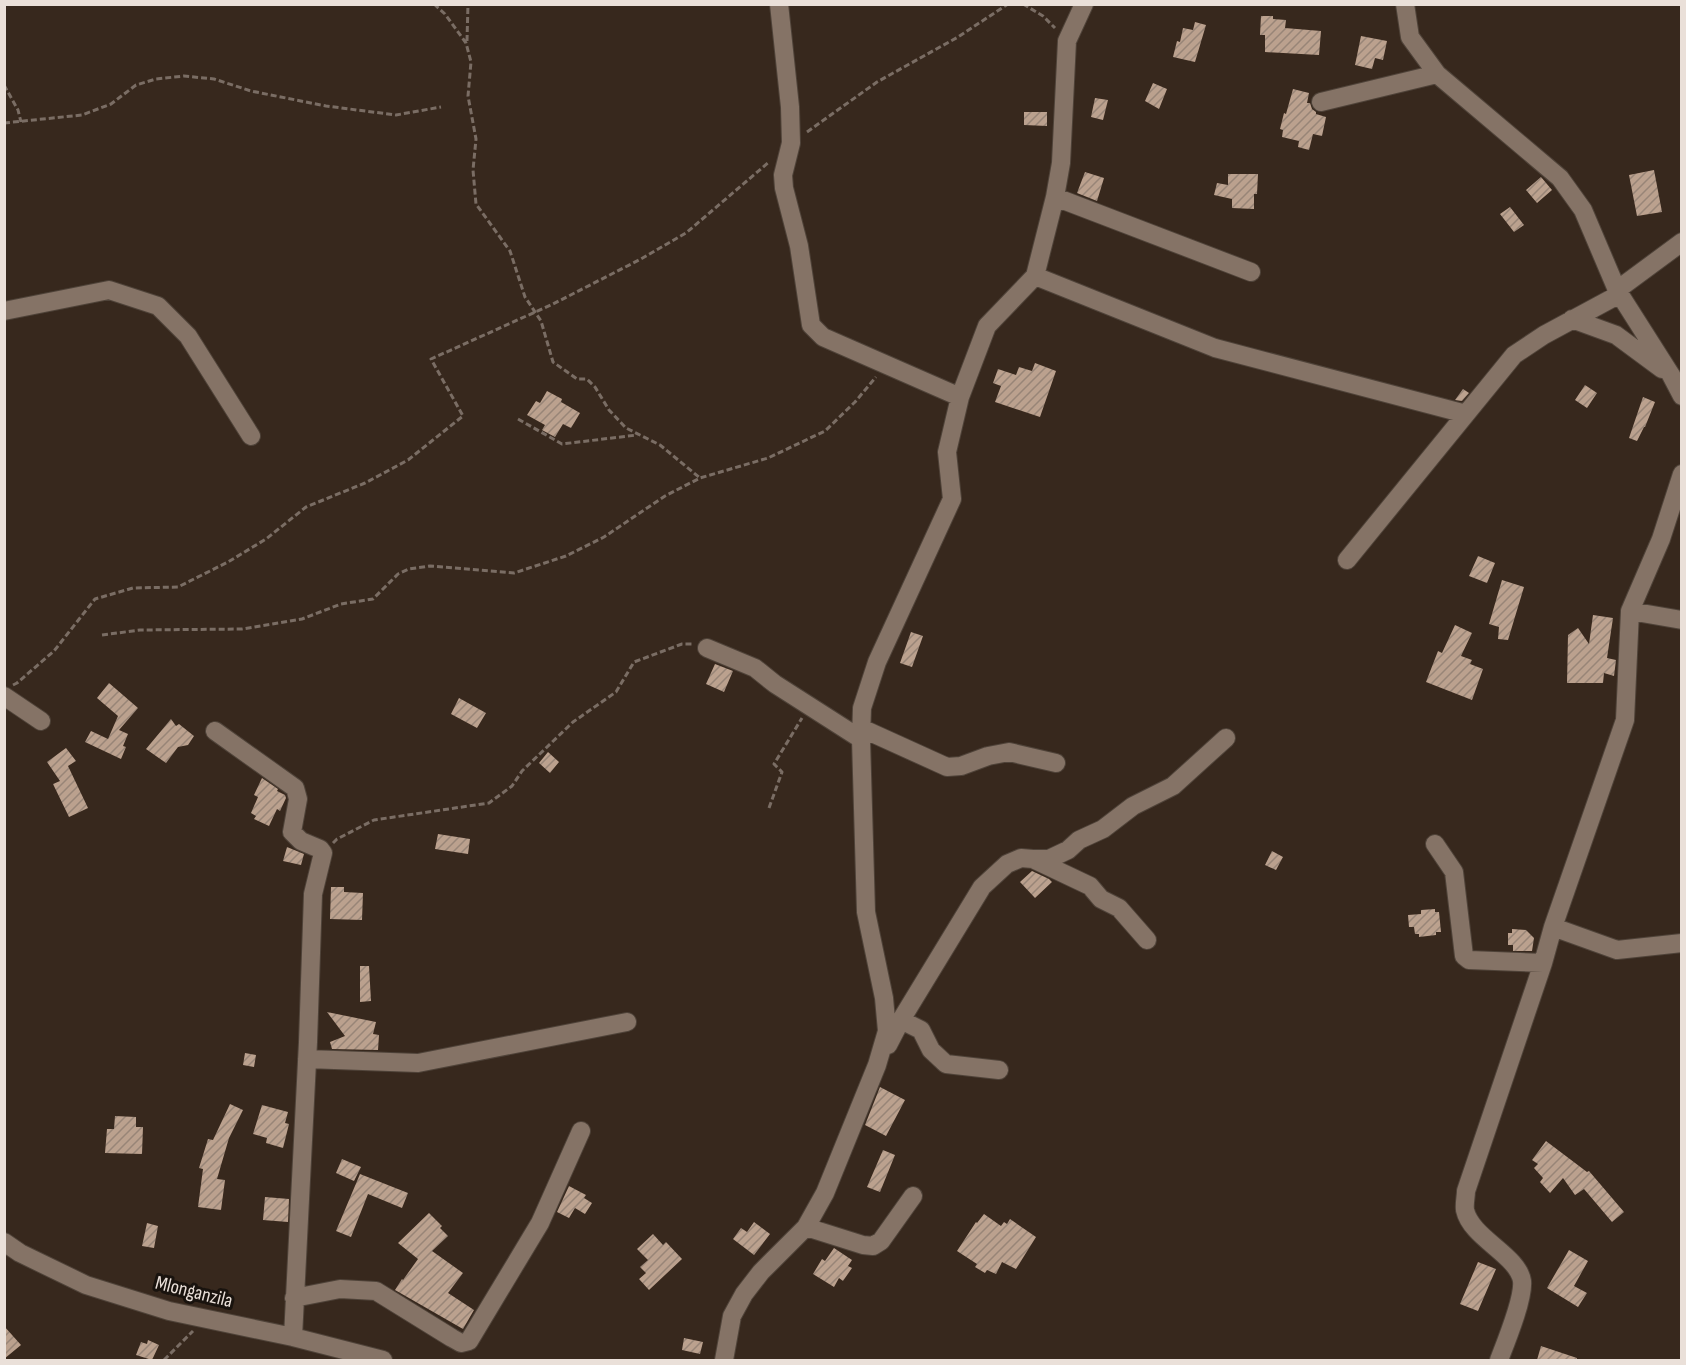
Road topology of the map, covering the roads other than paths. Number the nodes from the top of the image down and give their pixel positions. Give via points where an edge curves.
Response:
1 (779, 4) edge
2 (1084, 4) edge
3 (1405, 4) edge
4 (1437, 74) junction
5 (1321, 102) dead end
6 (1055, 197) junction
7 (1682, 242) edge
8 (1251, 272) dead end
9 (1035, 276) junction
10 (1618, 292) junction
11 (4, 311) edge
12 (1572, 319) junction
13 (1671, 375) junction
14 (1682, 396) edge
15 (960, 398) junction
16 (1466, 414) junction
17 (251, 436) dead end
18 (1682, 474) edge
19 (1347, 560) dead end
20 (1630, 611) junction
21 (1682, 620) edge
22 (707, 648) road end
23 (8, 691) edge
24 (41, 721) dead end
25 (215, 731) dead end
26 (861, 734) junction
27 (1226, 738) dead end
28 (1056, 763) dead end
29 (1435, 844) dead end
30 (1033, 859) junction
31 (1553, 927) junction
32 (1147, 940) dead end
33 (1682, 943) edge
34 (1543, 963) junction
35 (900, 1020) junction
36 (627, 1022) dead end
37 (307, 1059) junction
38 (877, 1065) junction
39 (999, 1070) dead end
40 (581, 1131) dead end
41 (913, 1196) dead end
42 (806, 1227) junction
43 (4, 1242) edge
44 (294, 1298) junction
45 (293, 1337) junction
46 (383, 1360) edge
47 (724, 1360) edge
48 (1499, 1360) edge

1 - 15 street via 791,143 784,188 799,246 811,324 824,337
2 - 6 street via 1067,41 1061,163
3 - 4 street via 1410,37
4 - 5 street
4 - 10 street via 1560,178 1583,210
6 - 8 street
6 - 9 street
7 - 10 street
9 - 15 street via 987,326
9 - 16 street via 1215,348
10 - 12 street
10 - 13 street
11 - 17 street via 109,290 158,306 188,336
12 - 13 street via 1616,335
12 - 16 street via 1514,355
13 - 14 street
15 - 26 street via 947,452 952,499 877,662 862,708
16 - 19 street
18 - 20 street via 1661,539
20 - 21 street
20 - 31 street via 1625,720
22 - 26 street via 755,668 810,707
23 - 24 street
25 - 37 street via 295,788 298,799 292,832 323,853 313,894
26 - 28 street via 947,767 1009,752
26 - 38 street via 866,912 887,1031
27 - 30 street via 1173,786 1133,806 1103,829 1049,860
29 - 34 street via 1454,872 1464,956 1469,960
30 - 32 street via 1090,886 1101,899 1119,908
30 - 35 street via 1021,858 1007,864 982,887
31 - 33 street via 1617,950
31 - 34 street
34 - 48 street via 1466,1191 1468,1219 1518,1270 1522,1282 1517,1311
35 - 38 street
35 - 39 street via 921,1030 931,1050 946,1064
36 - 37 street via 418,1063
37 - 44 street
38 - 42 street via 825,1193
40 - 44 street via 540,1223 469,1341 461,1343 376,1292 340,1288
41 - 42 street via 881,1241 873,1246
42 - 47 street via 744,1294 732,1316
43 - 45 street, Mlonganzila via 86,1285 169,1311
44 - 45 street
45 - 46 street, Mlonganzila

